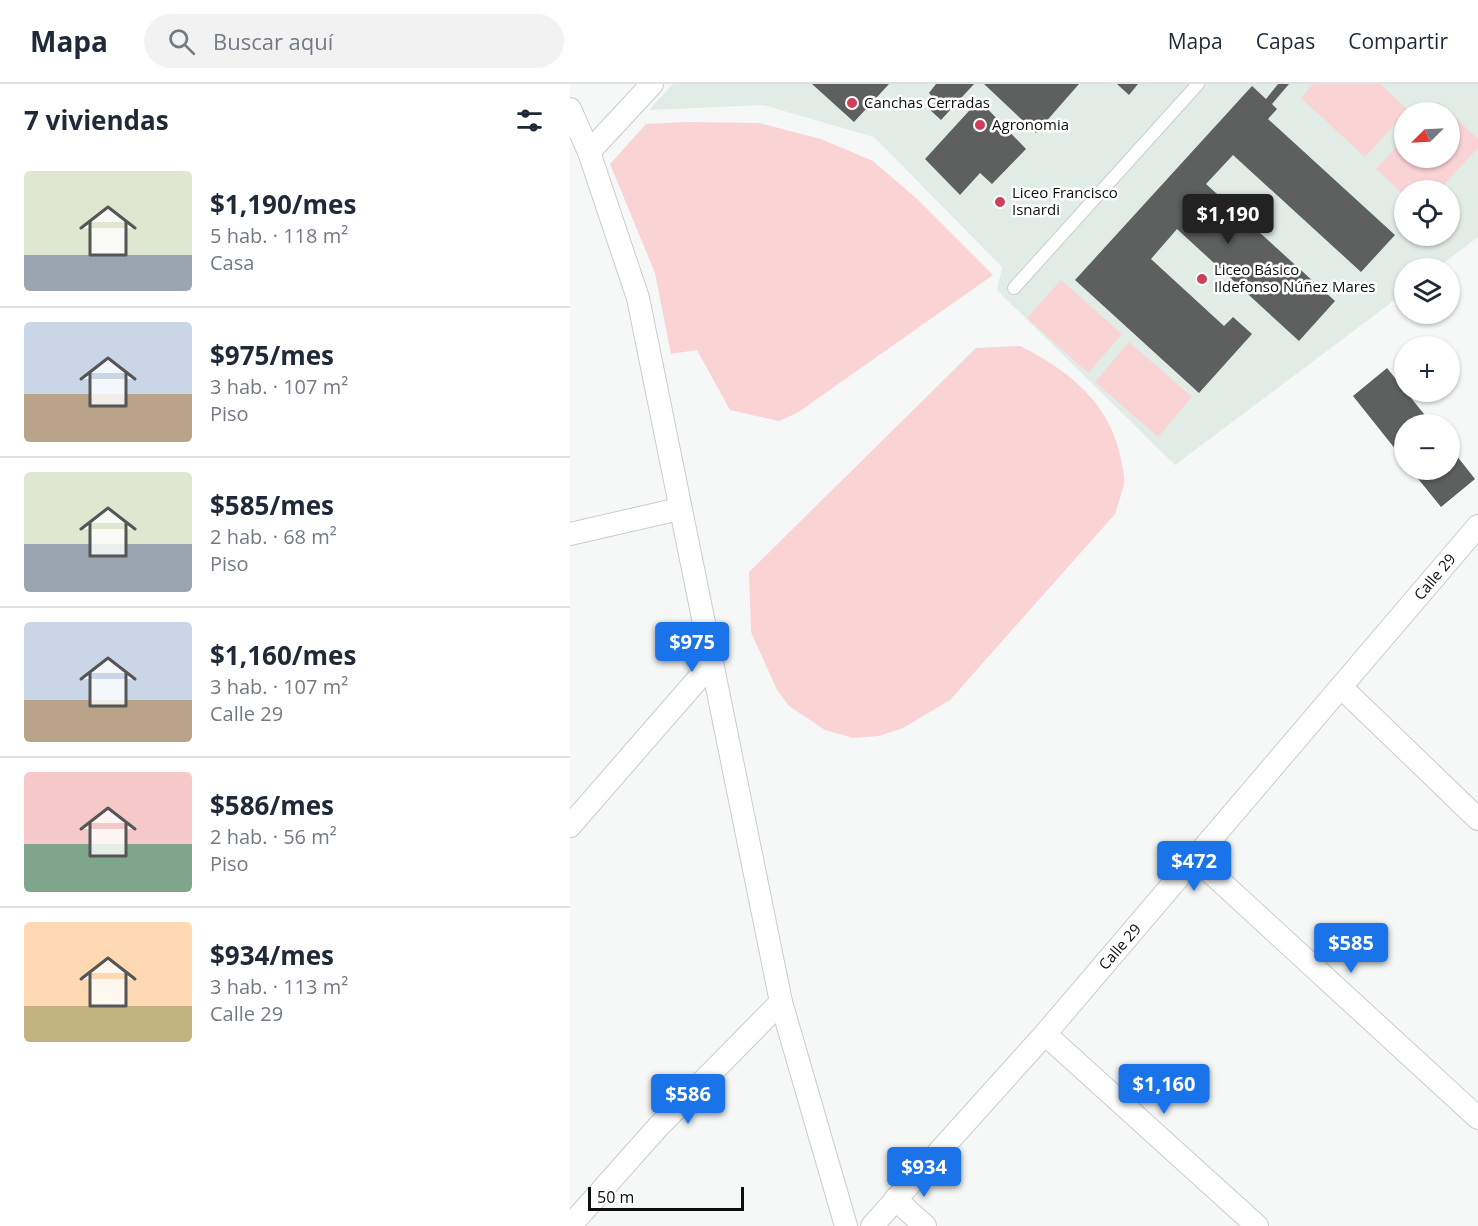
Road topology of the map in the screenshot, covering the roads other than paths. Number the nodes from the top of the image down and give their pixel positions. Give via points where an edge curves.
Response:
1 (652, 84) edge
2 (1198, 84) edge
3 (570, 110) edge
4 (589, 152) junction
5 (1014, 288) dead end
6 (679, 509) junction
7 (1478, 526) edge
8 (570, 534) edge
9 (711, 664) junction
10 (1341, 687) junction
11 (1478, 819) edge
12 (570, 826) edge
13 (1196, 859) junction
14 (782, 1002) junction
15 (1045, 1034) junction
16 (1478, 1118) edge
17 (895, 1199) junction
18 (570, 1226) edge
19 (846, 1226) edge
20 (872, 1226) edge
21 (925, 1226) edge
22 (1257, 1226) edge

1 - 4 street
2 - 5 lane
3 - 4 street
4 - 6 street via 638,298
6 - 8 street
6 - 9 street
7 - 10 street, Calle 29
9 - 12 street
9 - 14 street
10 - 11 street
10 - 13 street, Calle 29
13 - 15 street, Calle 29
13 - 16 street
14 - 18 street via 657,1128
14 - 19 street
15 - 17 street, Calle 29
15 - 22 street
17 - 20 street, Calle 29
17 - 21 street

